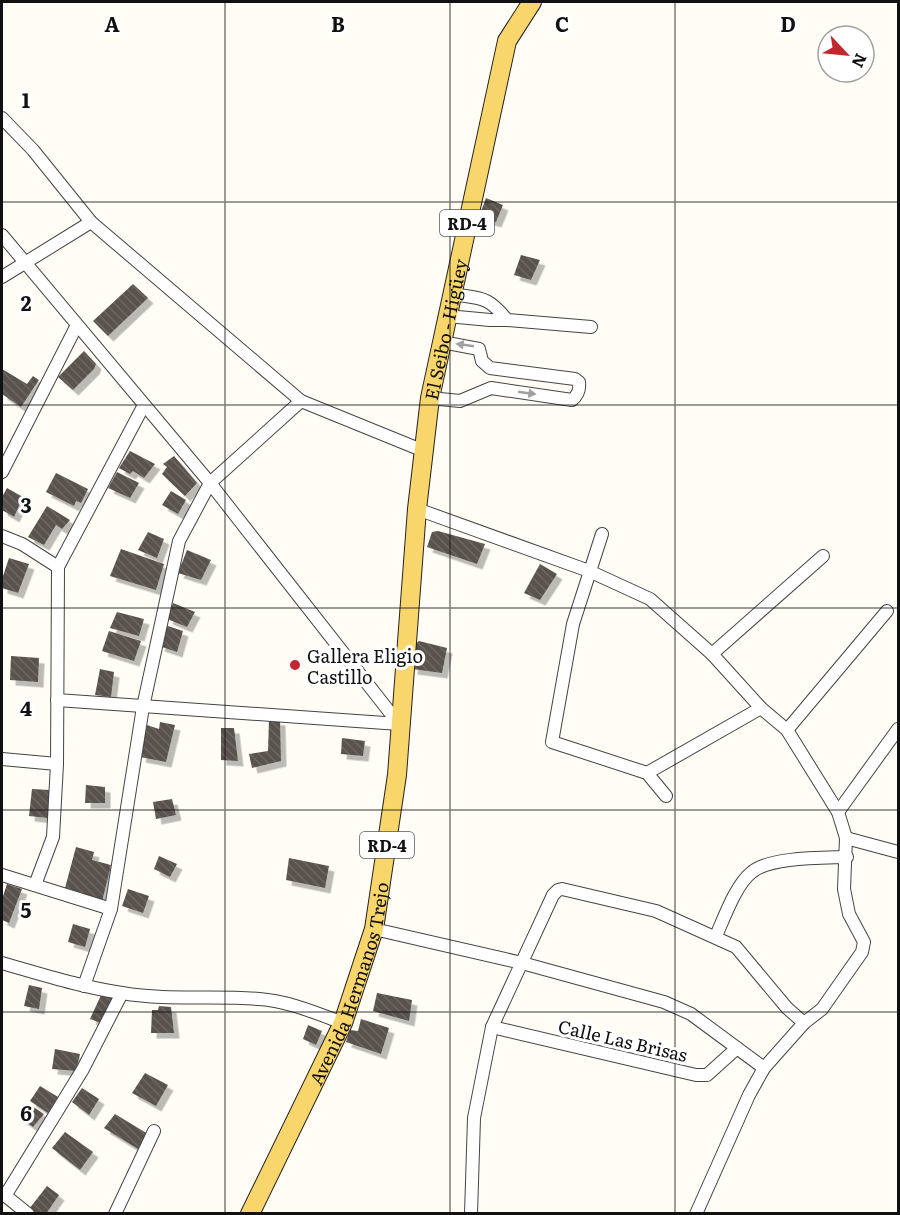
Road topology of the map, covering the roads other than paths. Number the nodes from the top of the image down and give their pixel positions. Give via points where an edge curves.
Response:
1 (532, 2) edge
2 (2, 118) edge
3 (91, 222) junction
4 (2, 235) edge
5 (23, 263) junction
6 (2, 277) edge
7 (452, 294) junction
8 (447, 316) junction
9 (507, 320) junction
10 (77, 325) junction
11 (591, 327) dead end
12 (442, 342) junction
13 (497, 369) junction
14 (491, 388) junction
15 (430, 398) junction
16 (301, 401) junction
17 (144, 405) junction
18 (424, 451) junction
19 (2, 472) edge
20 (210, 483) junction
21 (417, 508) junction
22 (602, 534) dead end
23 (2, 536) edge
24 (823, 556) dead end
25 (58, 567) junction
26 (590, 571) junction
27 (887, 611) dead end
28 (712, 654) junction
29 (57, 700) junction
30 (143, 706) junction
31 (761, 708) junction
32 (399, 724) junction
33 (898, 729) edge
34 (787, 730) junction
35 (2, 759) edge
36 (57, 764) junction
37 (647, 773) junction
38 (666, 796) dead end
39 (838, 812) junction
40 (846, 838) junction
41 (898, 852) edge
42 (847, 857) junction
43 (2, 874) edge
44 (35, 885) junction
45 (111, 909) junction
46 (374, 929) junction
47 (716, 936) junction
48 (2, 963) edge
49 (522, 963) junction
50 (84, 986) junction
51 (122, 993) junction
52 (343, 1023) junction
53 (804, 1023) junction
54 (492, 1027) junction
55 (738, 1048) junction
56 (764, 1068) junction
57 (154, 1131) dead end
58 (3, 1194) edge
59 (28, 1214) edge
60 (115, 1214) edge
61 (249, 1214) edge
62 (471, 1214) edge
63 (696, 1214) edge

1 - 7 main road, El Seibo - Higüey / RD-4 via 507,41
2 - 3 street
3 - 5 street
3 - 16 street
4 - 5 street
5 - 6 street
5 - 10 street
7 - 8 main road, El Seibo - Higüey / RD-4
7 - 9 street via 488,300
8 - 9 street
8 - 12 main road, El Seibo - Higüey / RD-4
9 - 11 street
10 - 17 street
10 - 19 street
13 -> 12 street via 482,361 479,349
12 - 15 main road, El Seibo - Higüey / RD-4
13 - 14 street
14 -> 13 street via 572,400 580,388 575,379
14 - 15 street via 460,401
15 - 18 main road, El Seibo - Higüey / RD-4
16 - 18 street
16 - 20 street
17 - 20 street
17 - 25 street
18 - 21 main road, Avenida Hermanos Trejo / RD-4
20 - 30 street via 179,541
20 - 32 street
21 - 26 street
21 - 32 main road, Avenida Hermanos Trejo / RD-4
22 - 26 street
23 - 25 street
24 - 28 street
25 - 29 street
26 - 28 street via 650,599
26 - 37 street via 573,624 552,742
27 - 34 street
28 - 31 street
29 - 30 street
29 - 36 street
30 - 32 street
30 - 45 street
31 - 34 street
31 - 37 street
32 - 46 main road, Avenida Hermanos Trejo / RD-4 via 397,775
33 - 39 street
34 - 39 street
35 - 36 street
36 - 44 street via 53,837
37 - 38 street
39 - 40 street
40 - 41 street
40 - 42 street
42 - 47 street via 766,863 750,873 740,887
42 - 53 street via 844,889 849,914 864,942 862,952 822,1009
43 - 44 street
44 - 45 street
45 - 50 street
46 - 49 street
46 - 52 main road, Avenida Hermanos Trejo / RD-4
47 - 49 street via 656,911 562,889 553,895
47 - 53 street via 736,947
48 - 50 street
49 - 54 street
49 - 55 street via 664,1002 691,1014
50 - 51 street
51 - 52 street via 172,999 260,999 297,1006
51 - 58 street via 83,1069
52 - 61 main road, Avenida Hermanos Trejo / RD-4
53 - 56 street
54 - 55 street, Calle Las Brisas via 707,1076
54 - 62 street via 474,1118
55 - 56 street
56 - 63 street
57 - 60 street
58 - 59 street

